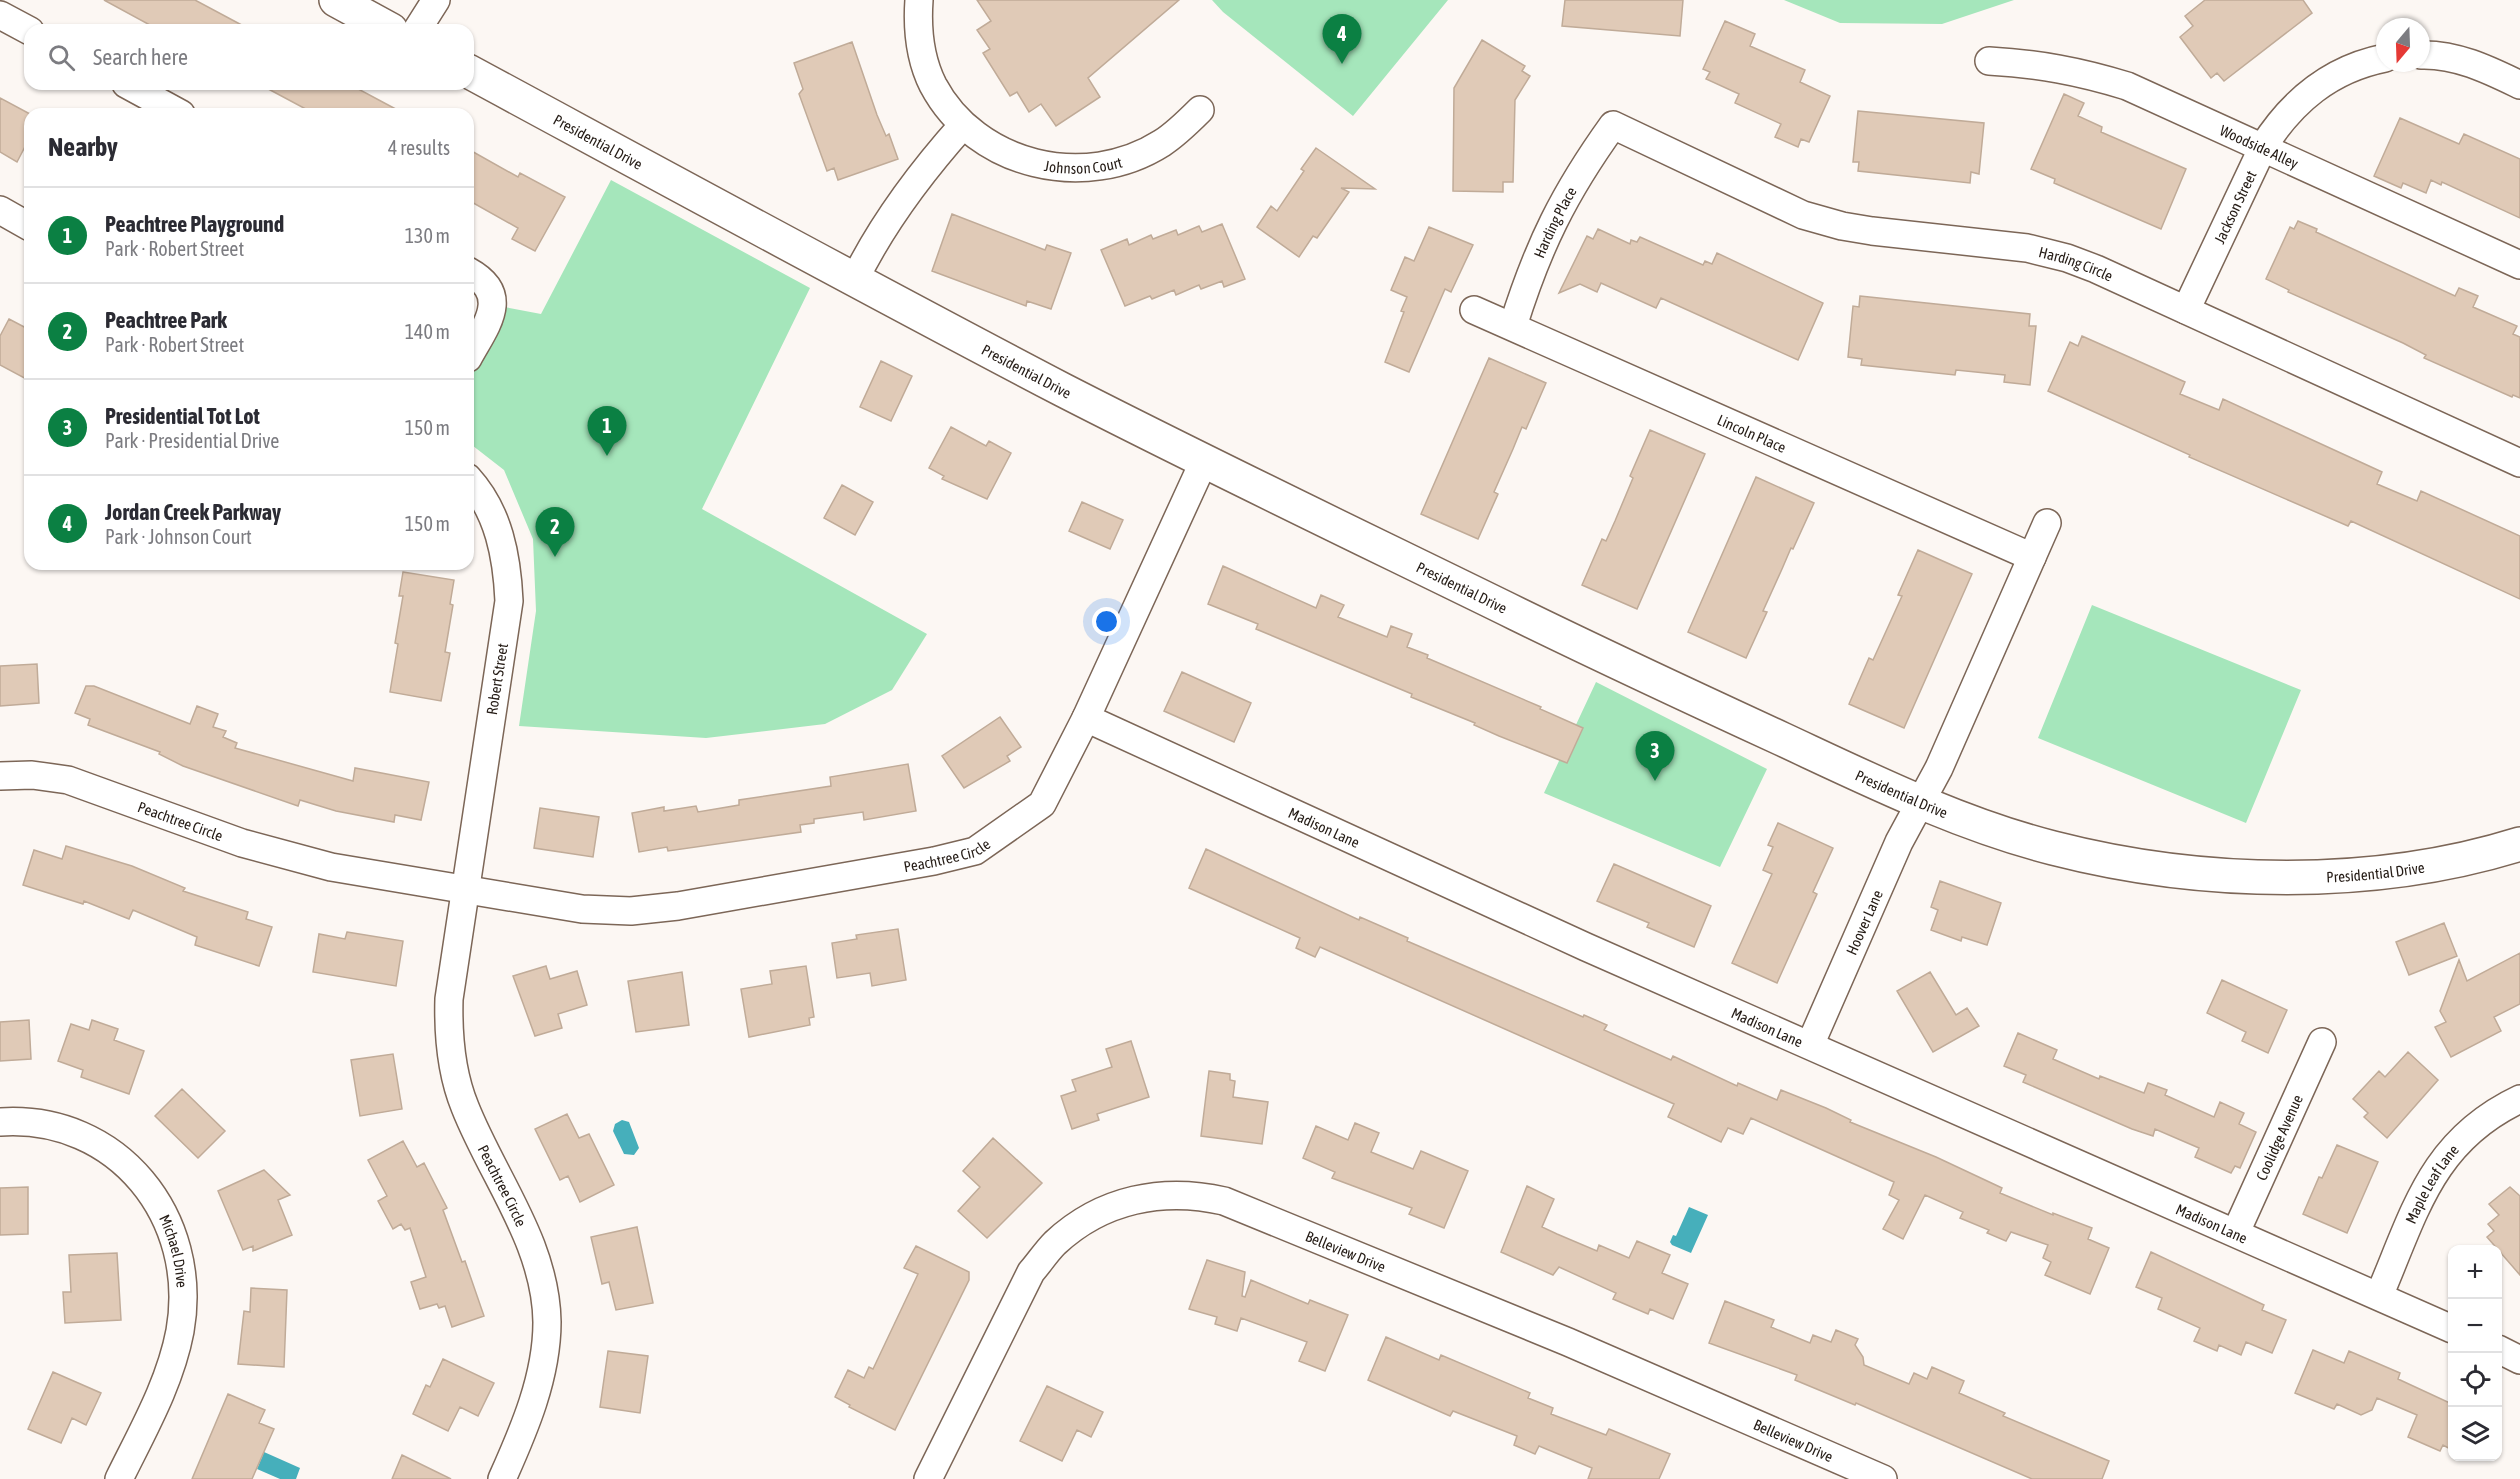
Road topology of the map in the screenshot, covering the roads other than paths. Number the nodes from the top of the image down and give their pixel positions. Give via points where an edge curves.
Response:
1 (336, 0) edge
2 (436, 0) edge
3 (919, 0) edge
4 (0, 15) edge
5 (381, 24) edge
6 (421, 24) edge
7 (24, 28) edge
8 (2430, 56) edge
9 (2376, 60) edge
10 (1989, 61) dead end
11 (474, 74) edge
12 (2520, 85) edge
13 (137, 90) edge
14 (170, 108) edge
15 (1200, 110) dead end
16 (963, 125) junction
17 (1613, 125) joint
18 (2263, 147) junction
19 (0, 210) edge
20 (24, 224) edge
21 (2520, 265) edge
22 (474, 274) edge
23 (855, 279) junction
24 (1474, 310) dead end
25 (2186, 310) junction
26 (1513, 326) junction
27 (474, 347) edge
28 (1204, 461) junction
29 (2520, 463) edge
30 (474, 487) edge
31 (2047, 523) dead end
32 (2032, 557) junction
33 (1086, 718) junction
34 (0, 776) edge
35 (1921, 801) junction
36 (2520, 844) edge
37 (465, 889) junction
38 (2322, 1042) dead end
39 (1810, 1045) junction
40 (2520, 1099) edge
41 (0, 1122) edge
42 (2236, 1232) junction
43 (2379, 1296) junction
44 (2448, 1327) edge
45 (2502, 1351) edge
46 (2520, 1360) edge
47 (119, 1479) edge
48 (502, 1479) edge
49 (928, 1479) edge
50 (1883, 1479) edge

1 - 5 street
2 - 6 street
3 - 16 street, Johnson Court via 918,23 932,83
4 - 7 street
8 - 12 street via 2458,59
9 - 18 street, Jackson Street via 2332,76 2303,96 2278,122
10 - 18 street, Woodside Alley via 2040,64 2090,74 2151,96
11 - 23 street, Presidential Drive
13 - 14 street
15 - 16 street, Johnson Court via 1162,143 1137,156 1110,165 1082,168 1048,166 1016,158
16 - 23 street via 925,167 892,213
17 - 25 street, Harding Circle via 1803,215 1872,231 2027,248 2096,269
17 - 26 street, Harding Place via 1552,220
18 - 21 street, Woodside Alley
18 - 25 street, Jackson Street
19 - 20 street
22 - 27 street via 491,291 494,305
23 - 28 street, Presidential Drive
24 - 26 street, Lincoln Place
25 - 29 street, Harding Circle
26 - 32 street, Lincoln Place
28 - 33 street, Peachtree Circle
28 - 35 street, Presidential Drive via 1592,651
30 - 37 street, Robert Street via 492,514 502,541 509,601
31 - 32 street
32 - 35 street
33 - 37 street, Peachtree Circle via 1042,804 975,851 678,906 631,911 582,909
33 - 39 street, Madison Lane
34 - 37 street, Peachtree Circle via 68,780 286,856
35 - 36 street, Presidential Drive via 2053,848 2145,867 2206,874 2269,878 2391,871
35 - 39 street, Hoover Lane via 1899,842
37 - 48 street, Peachtree Circle via 449,999 448,1033 455,1074 464,1106 534,1251 547,1322 544,1358 526,1426
38 - 42 street, Coolidge Avenue
39 - 42 street, Madison Lane
40 - 43 street, Maple Leaf Lane via 2472,1128 2450,1150 2428,1182
41 - 47 street, Michael Drive via 54,1126 87,1138 117,1156 138,1177 167,1220 178,1254 183,1292 180,1330 163,1388
42 - 43 street, Madison Lane
43 - 44 street, Madison Lane
45 - 46 street
49 - 50 street, Belleview Drive via 1031,1272 1053,1245 1076,1225 1107,1208 1171,1194 1224,1202 1568,1342

